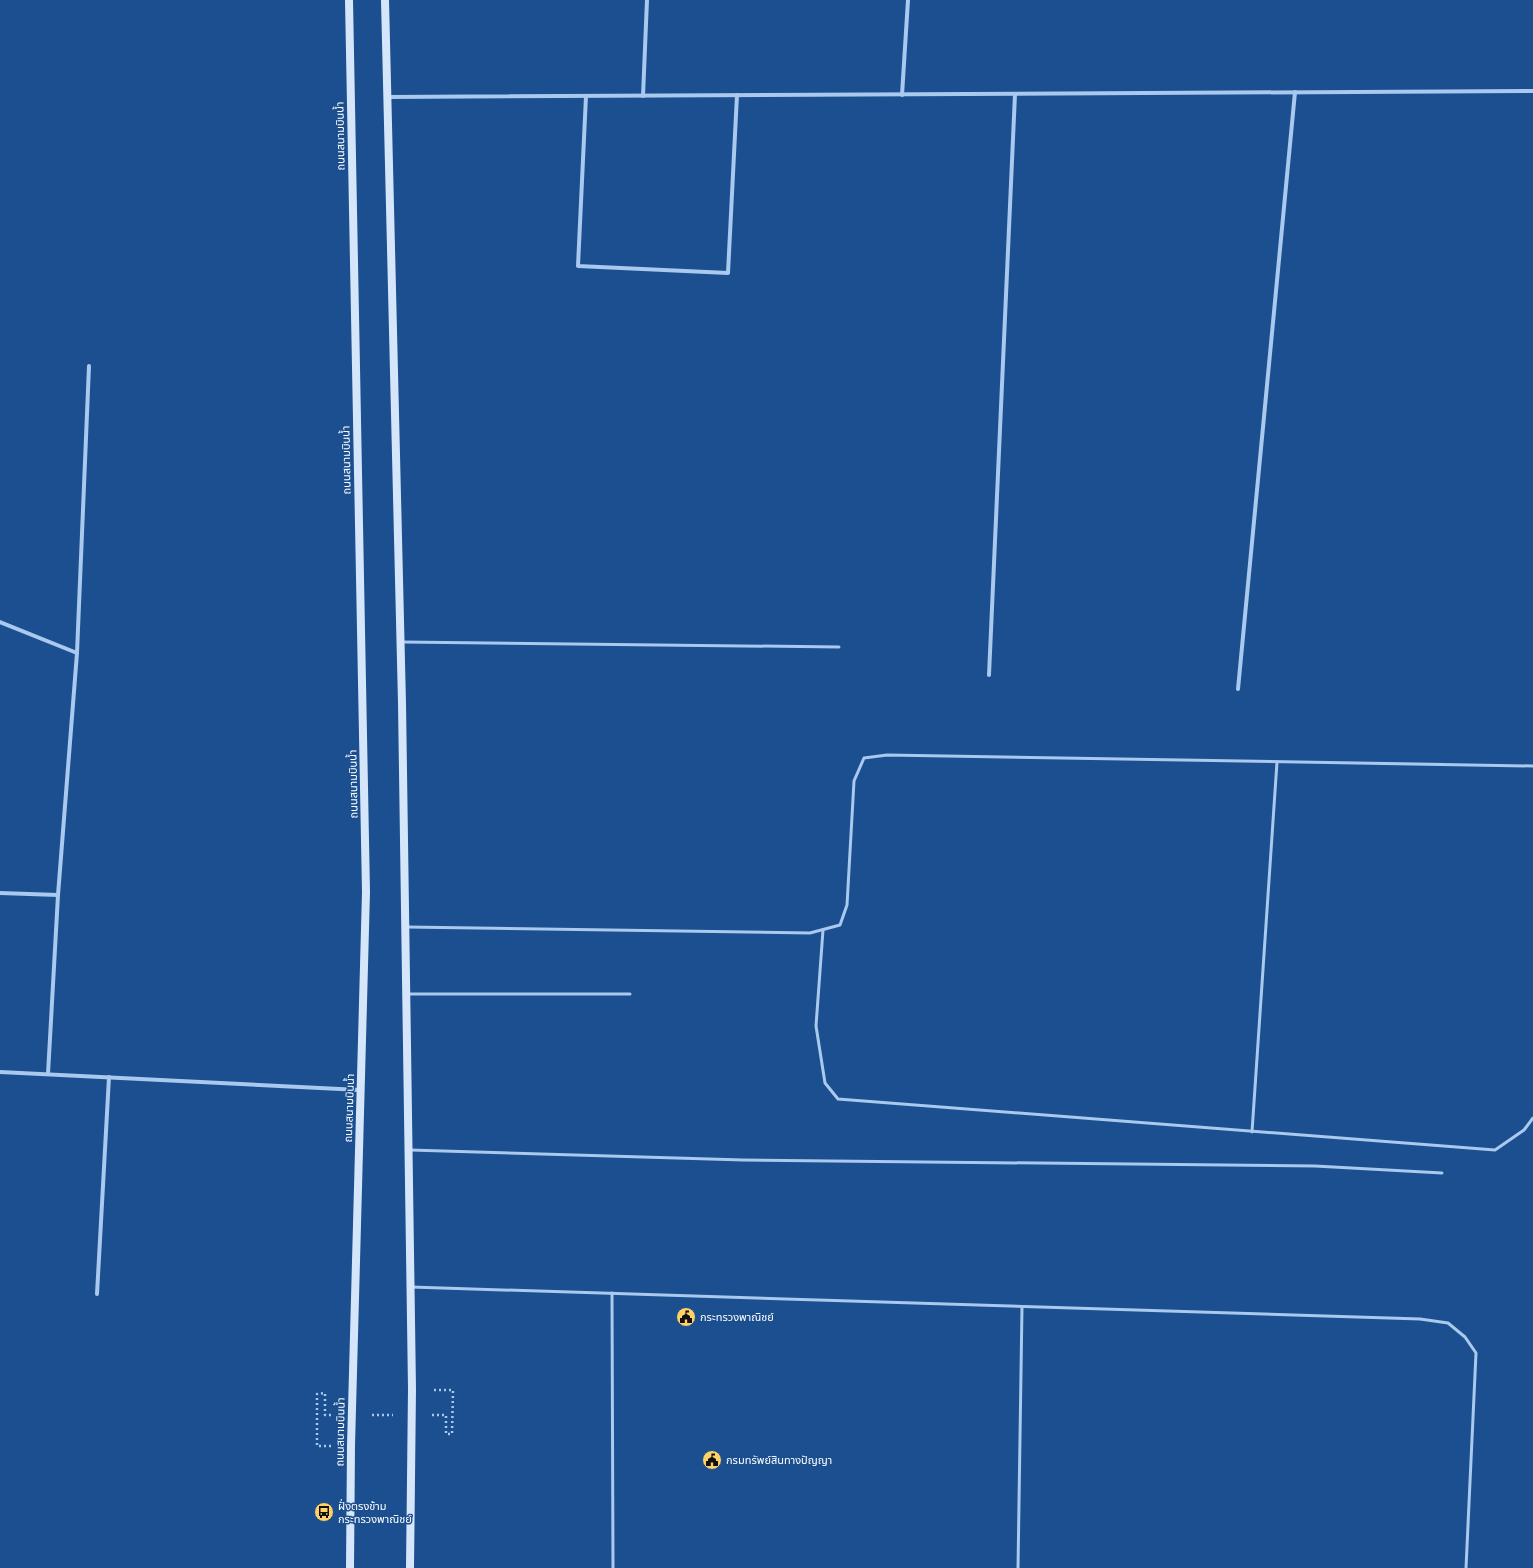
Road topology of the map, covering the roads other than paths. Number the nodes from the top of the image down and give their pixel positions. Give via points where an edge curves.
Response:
1 (349, 0) edge
2 (385, 0) edge
3 (647, 0) edge
4 (908, 0) edge
5 (1533, 91) edge
6 (1295, 92) junction
7 (902, 94) junction
8 (1015, 94) junction
9 (736, 95) junction
10 (586, 96) junction
11 (643, 96) junction
12 (388, 97) junction
13 (89, 366) dead end
14 (0, 622) edge
15 (400, 642) junction
16 (839, 647) dead end
17 (77, 652) junction
18 (989, 675) dead end
19 (1238, 689) dead end
20 (1277, 762) junction
21 (1533, 766) edge
22 (0, 893) edge
23 (58, 895) junction
24 (405, 927) junction
25 (823, 930) junction
26 (406, 994) junction
27 (630, 994) dead end
28 (0, 1072) edge
29 (48, 1074) junction
30 (109, 1077) junction
31 (360, 1090) junction
32 (1533, 1118) edge
33 (1252, 1132) junction
34 (408, 1150) junction
35 (1442, 1173) dead end
36 (410, 1287) junction
37 (612, 1293) junction
38 (97, 1294) dead end
39 (1022, 1307) junction
40 (350, 1568) edge
41 (410, 1568) edge
42 (613, 1568) edge
43 (1018, 1568) edge
44 (1466, 1568) edge

1 - 31 main road, ถนนสนามบินน้ำ via 366,892
2 - 12 main road
3 - 11 street
4 - 7 street
5 - 6 street
6 - 8 street
6 - 19 street
7 - 8 street
7 - 9 street
8 - 18 street
9 - 10 street via 728,273 578,266
9 - 11 street
10 - 11 street
10 - 12 street
12 - 15 main road
13 - 17 street
14 - 17 street
15 - 16 lane
15 - 24 main road
17 - 23 street
20 - 21 lane
20 - 25 lane via 887,755 864,758 854,781 846,905 840,925
20 - 33 lane
22 - 23 street
23 - 29 street
24 - 25 lane via 810,933
24 - 26 main road
25 - 33 lane via 816,1026 825,1083 838,1099
26 - 27 lane
26 - 34 main road
28 - 29 street
29 - 30 street
30 - 31 street
30 - 38 street
31 - 40 main road, ถนนสนามบินน้ำ
32 - 33 lane via 1524,1130 1495,1150
34 - 35 lane via 743,1160 1315,1166
34 - 36 main road
36 - 37 lane
36 - 41 main road
37 - 39 lane
37 - 42 lane
39 - 43 lane
39 - 44 lane via 1420,1319 1448,1323 1465,1337 1476,1353

